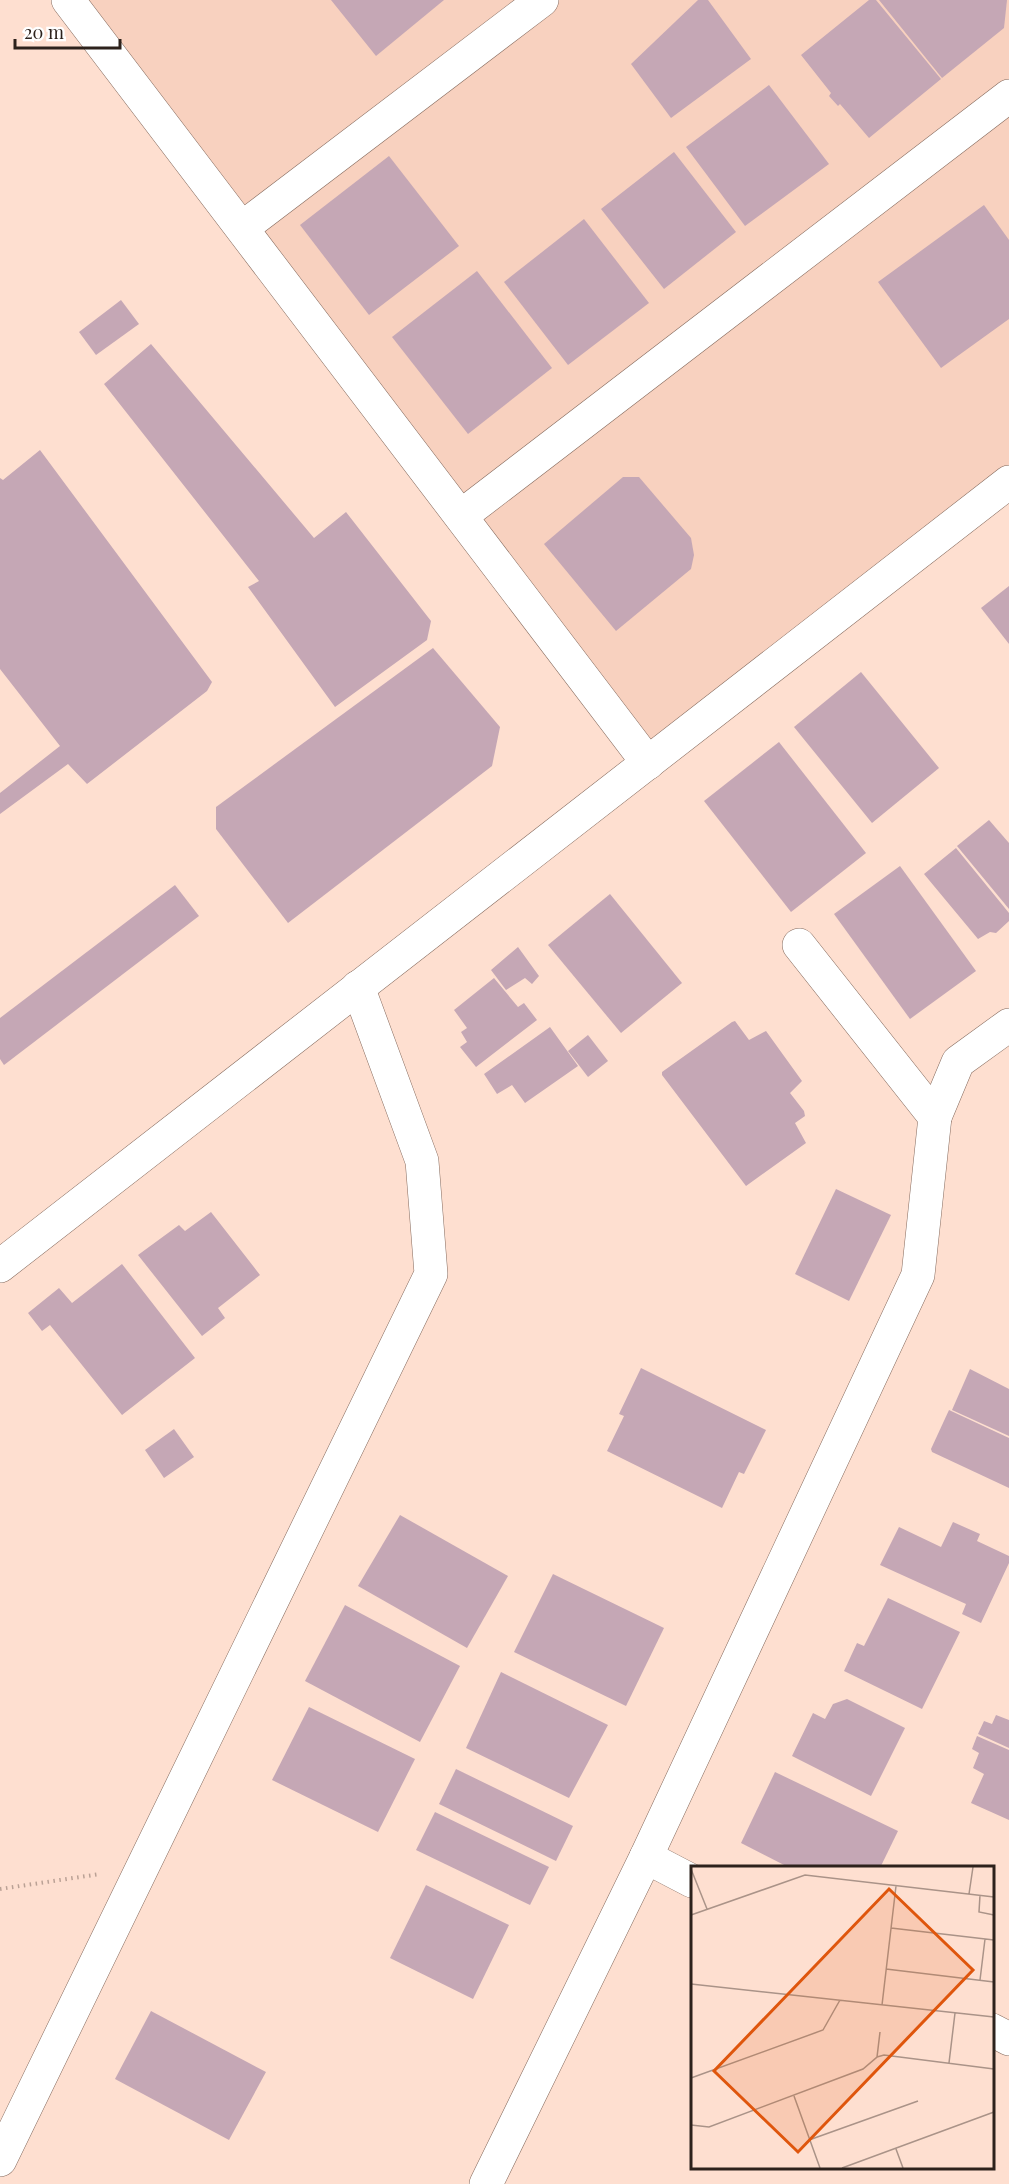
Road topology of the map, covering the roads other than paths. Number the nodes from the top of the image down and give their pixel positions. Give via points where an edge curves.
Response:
1 (68, 0) edge
2 (542, 0) edge
3 (1009, 96) edge
4 (242, 228) junction
5 (1009, 482) edge
6 (461, 516) junction
7 (648, 763) junction
8 (799, 945) dead end
9 (358, 987) junction
10 (1009, 1024) edge
11 (935, 1117) junction
12 (0, 1266) edge
13 (646, 1857) junction
14 (691, 1880) edge
15 (0, 2160) edge
16 (486, 2184) edge

1 - 4 street
2 - 4 street
3 - 6 street
4 - 6 street
5 - 7 street
6 - 7 street
7 - 9 street
8 - 11 street
9 - 12 street
9 - 15 street via 422,1161 431,1274
10 - 11 street via 958,1062
11 - 13 street via 918,1275
13 - 14 street
13 - 16 street

